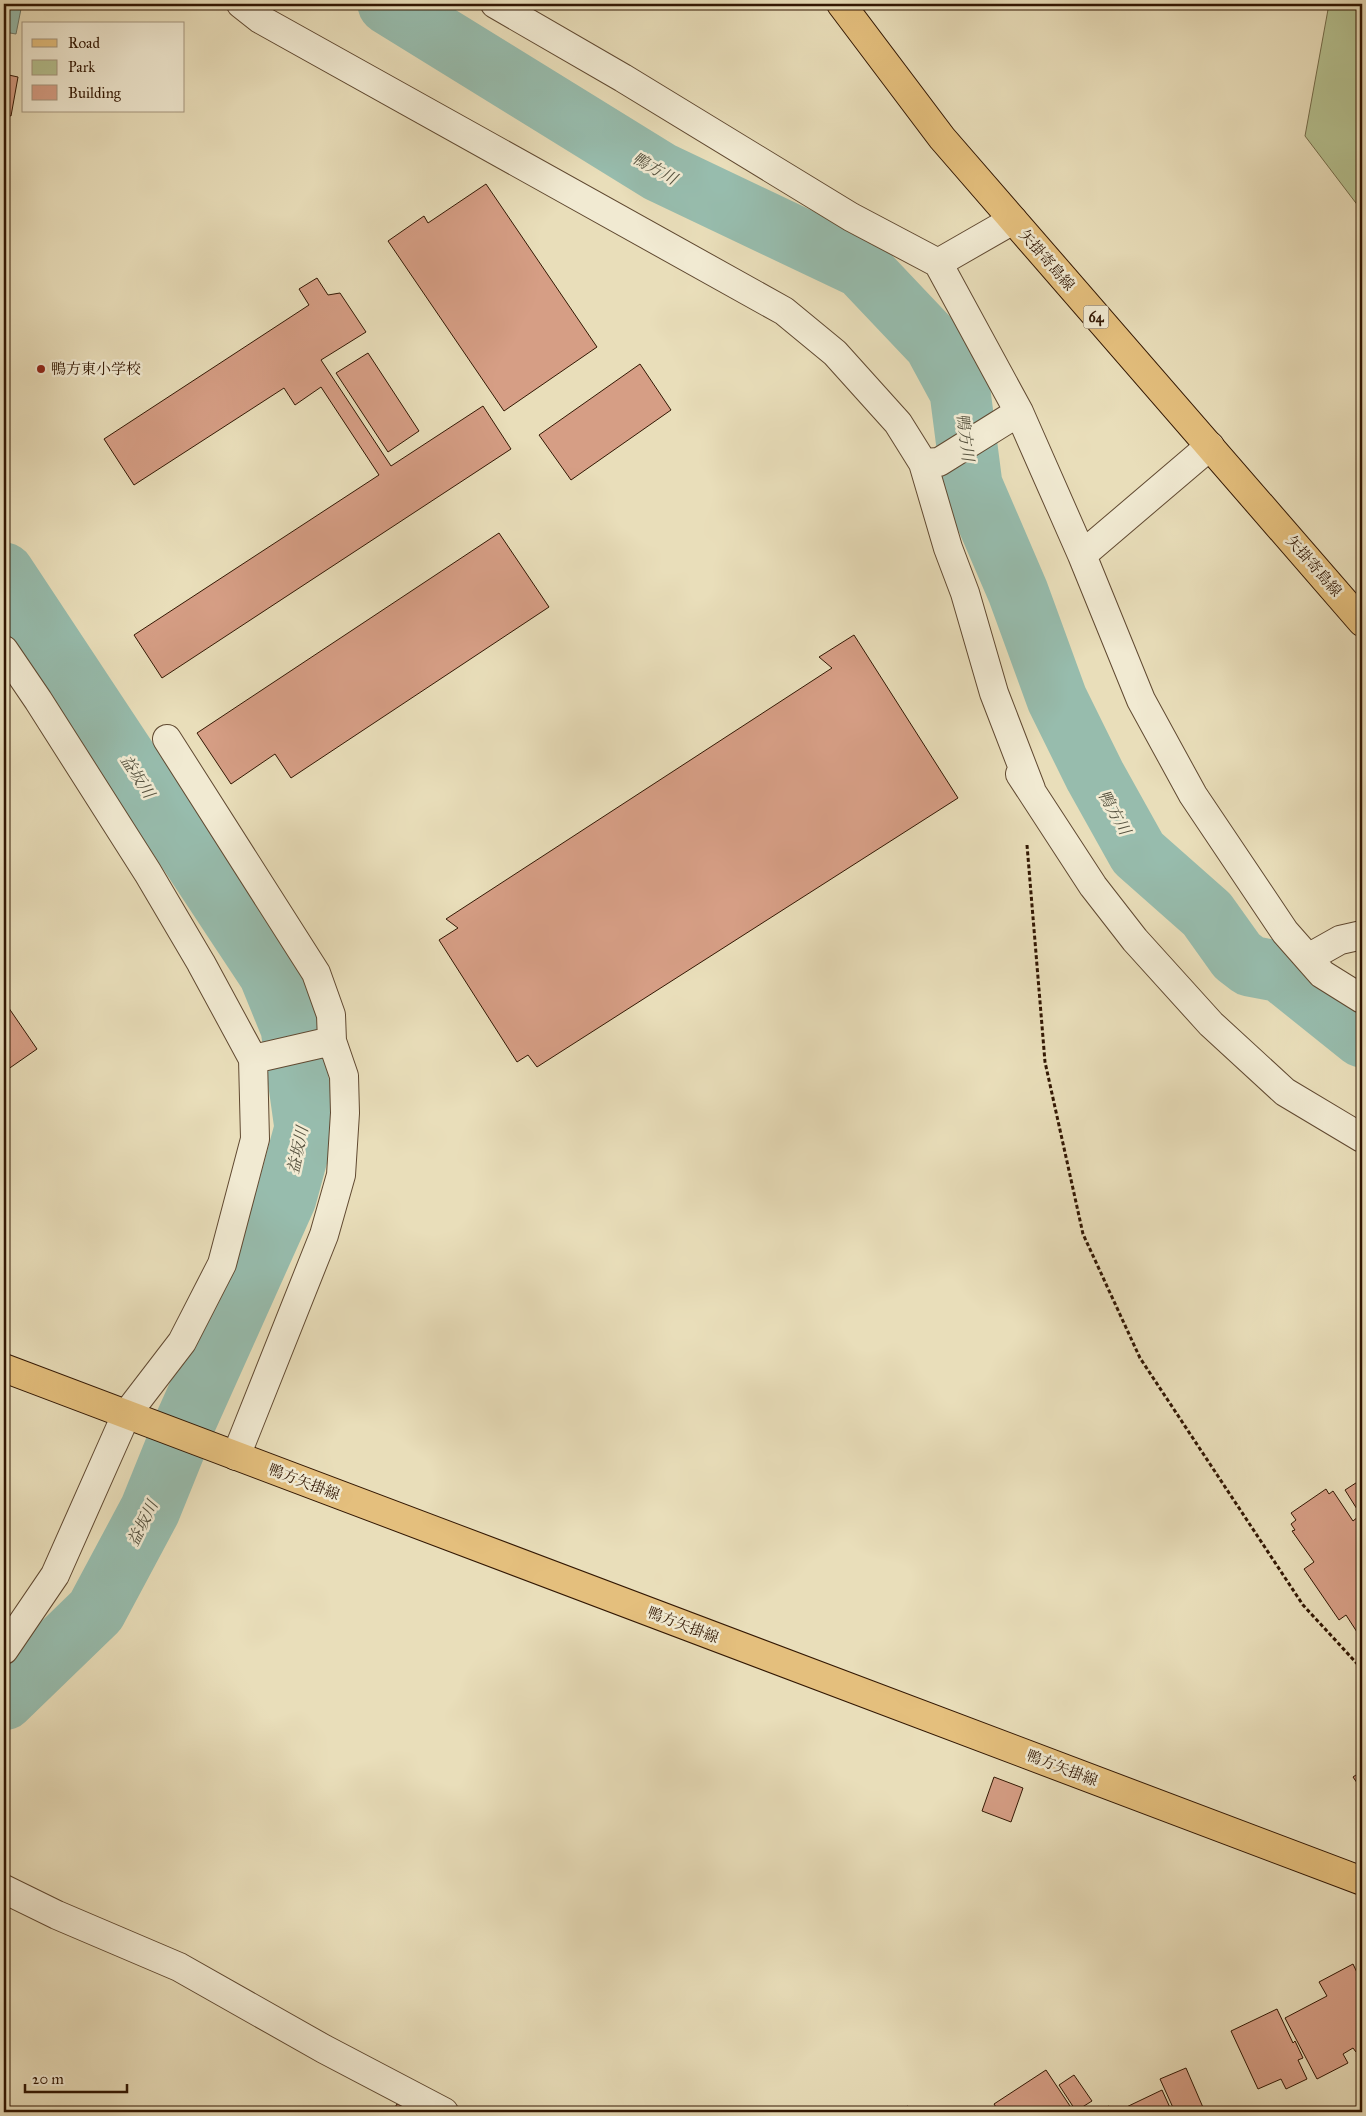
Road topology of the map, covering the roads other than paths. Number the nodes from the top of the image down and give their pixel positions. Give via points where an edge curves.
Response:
1 (241, 4) edge
2 (495, 4) edge
3 (841, 4) edge
4 (1013, 220) junction
5 (938, 262) junction
6 (1019, 412) junction
7 (1210, 446) junction
8 (931, 462) junction
9 (1082, 555) junction
10 (1362, 622) edge
11 (4, 650) edge
12 (167, 739) dead end
13 (1362, 935) edge
14 (1308, 958) junction
15 (1362, 999) edge
16 (332, 1041) junction
17 (253, 1059) junction
18 (1362, 1138) edge
19 (4, 1368) edge
20 (133, 1417) junction
21 (236, 1456) junction
22 (4, 1650) edge
23 (1362, 1881) edge
24 (4, 1889) edge
25 (444, 2112) edge

1 - 8 street via 260,19 784,311 835,354
2 - 5 street via 851,217
3 - 4 main road, 矢掛寄島線 / 64 via 942,138
4 - 5 street
4 - 7 main road, 矢掛寄島線 / 64
5 - 6 street
6 - 8 street
6 - 9 street
7 - 9 street
7 - 10 main road, 矢掛寄島線 / 64
8 - 18 street via 948,548 965,593 994,693 1031,789 1020,774 1094,886 1135,940 1211,1024 1285,1092
9 - 14 street via 1141,700 1188,786 1285,932
11 - 17 street via 148,873
12 - 16 street via 316,972 331,1014
13 - 14 street via 1340,940
14 - 15 street via 1322,974
16 - 17 street
16 - 21 street via 344,1076 341,1175 324,1235
17 - 20 street via 254,1139 222,1264 182,1342
19 - 20 main road, 鴨方矢掛線
20 - 21 main road, 鴨方矢掛線
20 - 22 street via 55,1575
21 - 23 main road, 鴨方矢掛線
24 - 25 street via 180,1967 324,2049

